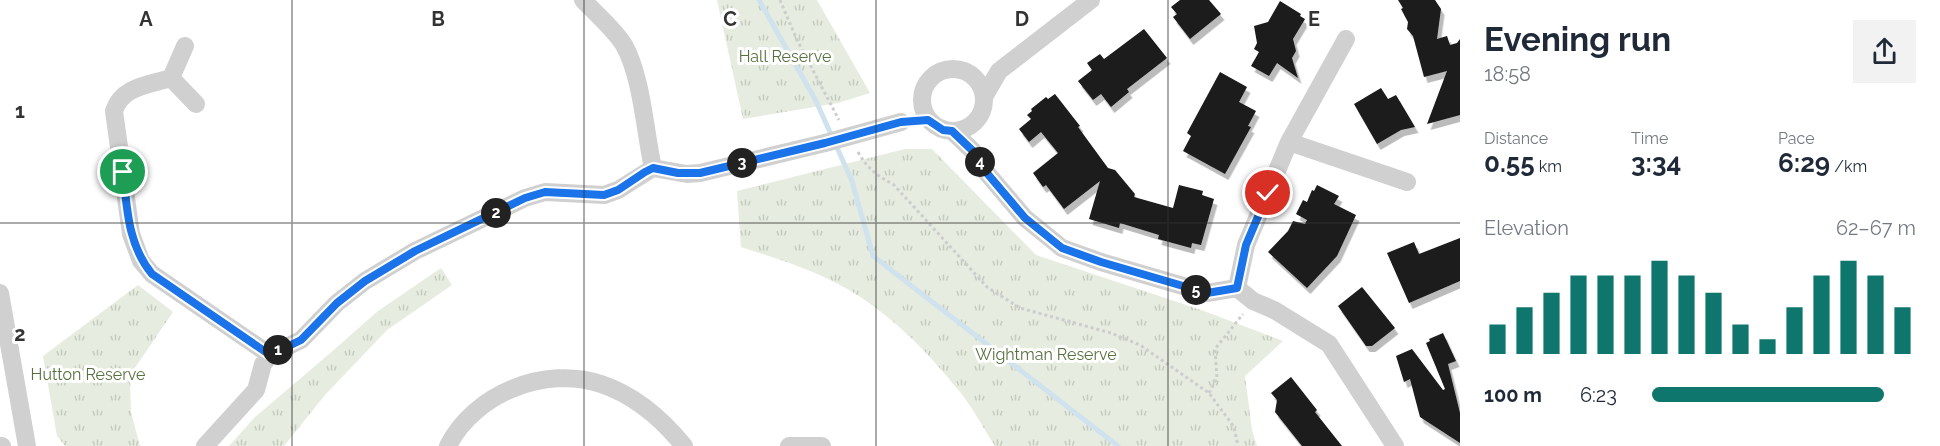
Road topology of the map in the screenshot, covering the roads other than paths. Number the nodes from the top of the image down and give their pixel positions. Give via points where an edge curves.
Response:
1 (582, 0) edge
2 (1090, 0) edge
3 (1346, 39) dead end
4 (185, 46) dead end
5 (999, 71) junction
6 (974, 77) junction
7 (171, 78) junction
8 (984, 98) junction
9 (196, 104) dead end
10 (925, 112) junction
11 (973, 124) junction
12 (952, 131) junction
13 (1290, 142) junction
14 (974, 152) junction
15 (653, 168) junction
16 (1407, 182) dead end
17 (1237, 288) junction
18 (0, 292) edge
19 (270, 355) junction
20 (27, 446) edge
21 (205, 446) edge
22 (448, 446) edge
23 (684, 446) edge
24 (789, 446) edge
25 (822, 446) edge
26 (1395, 446) edge

1 - 15 street via 622,42 631,58
2 - 5 street
3 - 13 street
4 - 7 street
5 - 6 street
5 - 8 street
6 - 8 street
6 - 10 street via 952,68 937,73 924,86
7 - 9 street
7 - 19 street via 128,91 117,101 114,111 131,234 141,261 152,274
8 - 11 street
10 - 12 street via 943,130
10 - 15 street, bridge via 825,143 700,173
11 - 12 street
11 - 14 street
12 - 14 street
13 - 16 street
13 - 17 street via 1246,245
14 - 17 street via 1025,218 1062,248 1207,293
15 - 19 street via 604,195 545,192 525,198 415,251 365,281 301,340
17 - 26 street via 1329,344
18 - 20 street
19 - 21 street via 263,364 256,390
22 - 23 street via 469,416 494,398 517,386 548,379 599,383 621,393 666,424
24 - 25 street

